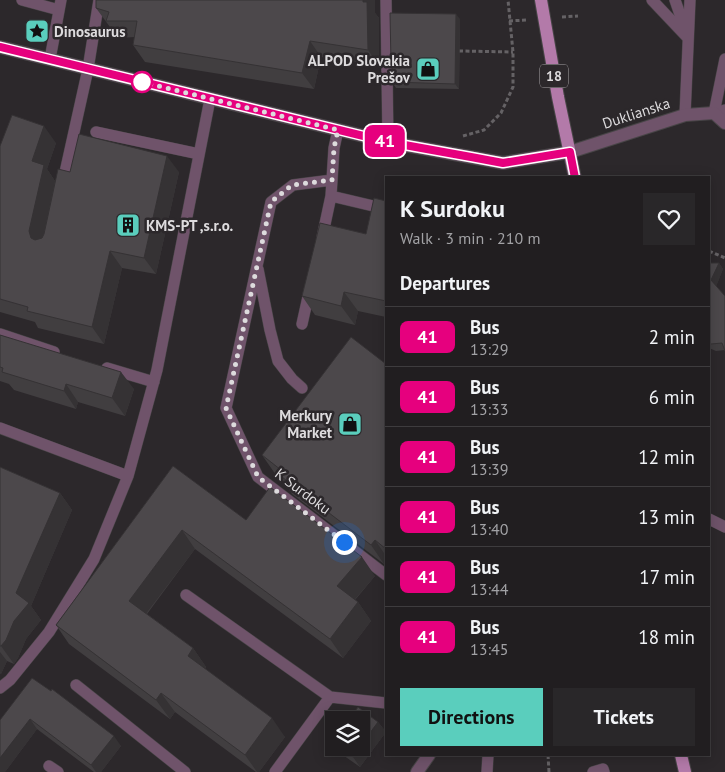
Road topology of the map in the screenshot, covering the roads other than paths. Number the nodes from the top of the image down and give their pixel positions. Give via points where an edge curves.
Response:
1 (22, 0) edge
2 (99, 0) edge
3 (386, 0) edge
4 (542, 0) edge
5 (652, 0) edge
6 (675, 0) edge
7 (690, 0) edge
8 (60, 5) edge
9 (688, 38) junction
10 (0, 47) edge
11 (725, 59) edge
12 (50, 60) junction
13 (88, 69) junction
14 (210, 98) junction
15 (719, 112) edge
16 (685, 115) junction
17 (725, 123) edge
18 (338, 130) junction
19 (96, 132) dead end
20 (388, 142) junction
21 (570, 152) junction
22 (199, 154) junction
23 (575, 176) edge
24 (332, 180) junction
25 (331, 196) junction
26 (59, 201) edge
27 (385, 209) edge
28 (319, 249) edge
29 (257, 265) junction
30 (313, 277) edge
31 (302, 324) dead end
32 (0, 334) edge
33 (61, 354) edge
34 (98, 365) edge
35 (154, 382) junction
36 (302, 388) dead end
37 (0, 428) edge
38 (128, 476) junction
39 (710, 520) edge
40 (725, 527) edge
41 (385, 574) edge
42 (186, 595) dead end
43 (76, 685) dead end
44 (0, 688) edge
45 (330, 697) junction
46 (385, 703) edge
47 (428, 756) edge
48 (488, 756) edge
49 (682, 756) edge
50 (185, 772) edge
51 (275, 772) edge
52 (417, 772) edge
53 (487, 772) edge
54 (593, 772) edge
55 (604, 772) edge
56 (685, 772) edge

1 - 8 lane
2 - 13 lane
3 - 20 lane
4 - 21 main road, 18
5 - 9 lane
6 - 9 lane
7 - 9 lane
8 - 12 lane
9 - 16 lane
10 - 12 street
11 - 15 lane
12 - 13 street
13 - 14 street
13 - 26 lane
14 - 18 street
14 - 22 lane
15 - 16 street, Duklianska
15 - 17 street
16 - 21 street, Duklianska
18 - 20 street
18 - 24 lane
19 - 22 lane
20 - 21 street via 503,163
21 - 23 main road, 18
22 - 35 lane
24 - 25 lane
24 - 29 lane, K Surdoku via 292,185 271,202
25 - 27 lane
25 - 28 lane
29 - 36 lane, K Surdoku via 278,361
29 - 41 lane, K Surdoku via 226,408 258,477
30 - 31 lane
32 - 33 lane
34 - 35 lane
35 - 38 lane
37 - 38 lane
38 - 44 lane via 94,559 49,632
39 - 40 lane
42 - 45 lane
43 - 50 lane
45 - 46 lane
45 - 51 lane
47 - 52 street
48 - 53 lane
49 - 56 main road
54 - 55 lane via 604,769

